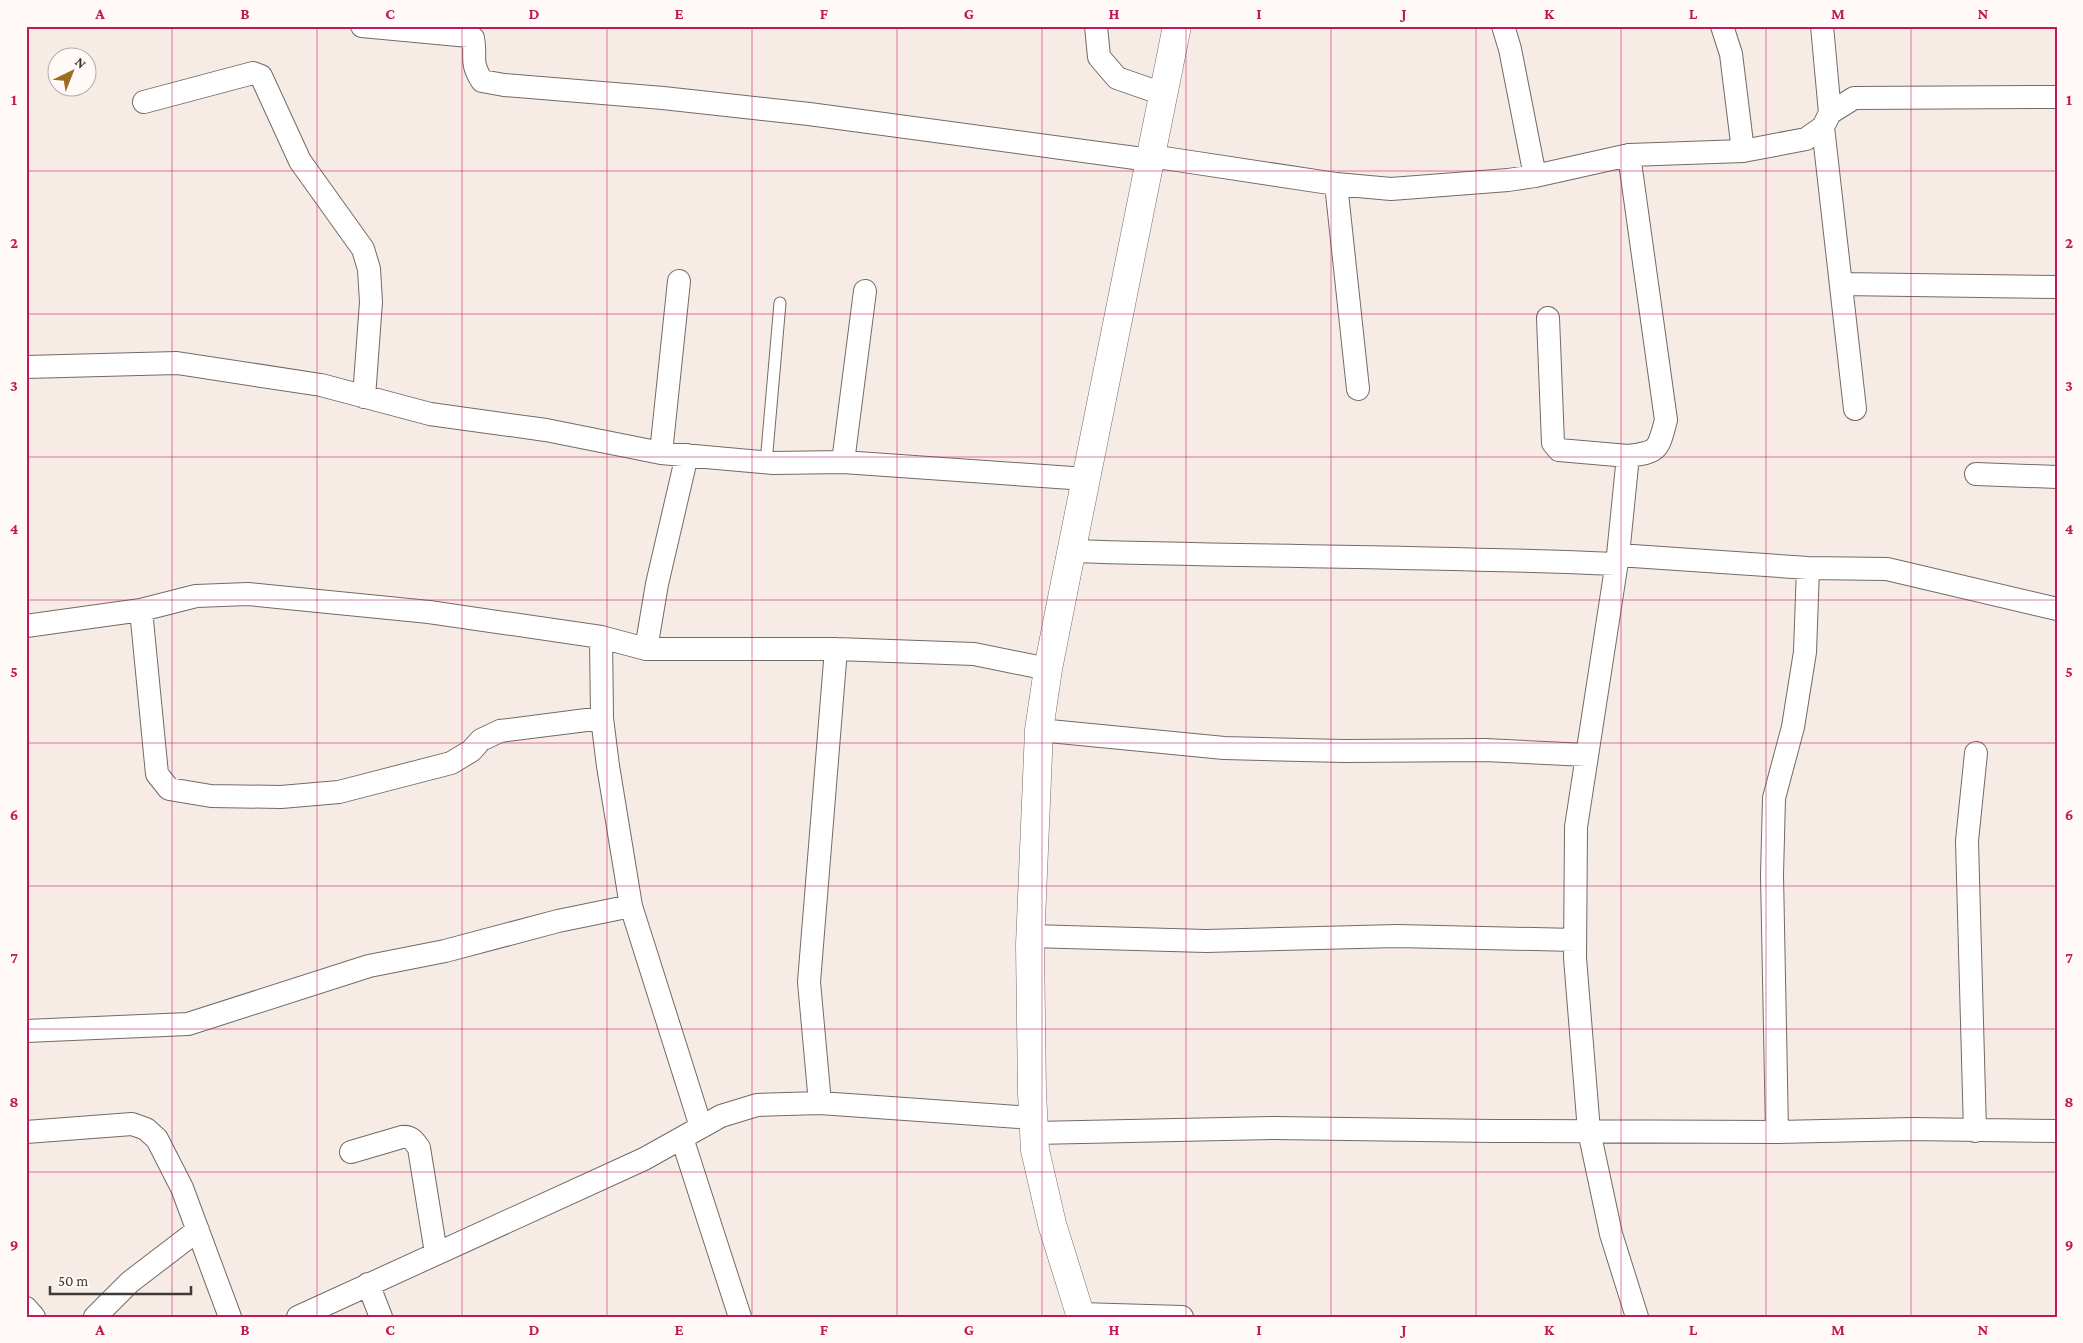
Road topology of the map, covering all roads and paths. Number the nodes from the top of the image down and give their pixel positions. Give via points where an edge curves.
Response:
1 (362, 26) edge
2 (1096, 26) edge
3 (1177, 26) edge
4 (1504, 26) edge
5 (1722, 26) edge
6 (1822, 26) edge
7 (1164, 94) junction
8 (2057, 98) edge
9 (144, 102) dead end
10 (1826, 120) junction
11 (1743, 151) junction
12 (1629, 155) junction
13 (1150, 158) junction
14 (1535, 176) junction
15 (1336, 184) junction
16 (680, 282) dead end
17 (1841, 284) junction
18 (2057, 287) edge
19 (865, 291) dead end
20 (780, 303) dead end
21 (1548, 318) dead end
22 (26, 367) edge
23 (1358, 389) dead end
24 (364, 397) junction
25 (1855, 409) dead end
26 (661, 454) junction
27 (687, 456) junction
28 (1628, 456) junction
29 (843, 462) junction
30 (766, 463) junction
31 (1976, 474) dead end
32 (2057, 477) edge
33 (1086, 479) junction
34 (1071, 551) junction
35 (1617, 560) junction
36 (1808, 568) junction
37 (2057, 609) edge
38 (141, 610) junction
39 (26, 626) edge
40 (601, 637) junction
41 (646, 649) junction
42 (836, 649) junction
43 (1048, 669) junction
44 (602, 718) junction
45 (1039, 730) junction
46 (1976, 753) dead end
47 (1587, 755) junction
48 (631, 906) junction
49 (1030, 936) junction
50 (1576, 940) junction
51 (26, 1031) edge
52 (820, 1103) junction
53 (1034, 1126) junction
54 (1589, 1131) junction
55 (1975, 1131) junction
56 (26, 1132) edge
57 (692, 1132) junction
58 (1777, 1132) junction
59 (2057, 1132) edge
60 (350, 1152) dead end
61 (198, 1230) junction
62 (436, 1253) junction
63 (368, 1284) junction
64 (26, 1308) edge
65 (1080, 1316) edge
66 (34, 1317) edge
67 (94, 1317) edge
68 (230, 1317) edge
69 (298, 1317) edge
70 (381, 1317) edge
71 (740, 1317) edge
72 (1182, 1317) edge
73 (1637, 1317) edge

1 - 13 street via 469,36 473,38 475,71 482,81 496,84 809,114
2 - 7 street via 1099,57 1117,78
3 - 7 street
4 - 14 street
5 - 11 street via 1731,54
6 - 10 street
7 - 13 street
8 - 10 street via 1854,98
9 - 24 street via 253,73 260,76 300,161 363,249 369,269 371,302
10 - 11 street via 1806,139
10 - 17 street
11 - 12 street
12 - 14 street
12 - 28 street via 1666,420 1659,445 1650,453
13 - 15 street
13 - 33 street
14 - 15 street via 1391,189
15 - 23 street
16 - 26 street
17 - 18 street
17 - 25 street
19 - 29 street
20 - 30 lane
21 - 28 street via 1553,443 1559,450
22 - 24 street via 176,362 322,385
24 - 26 street via 430,414 546,430
26 - 27 street
27 - 30 street
27 - 41 street via 657,584
28 - 35 street
29 - 30 street
29 - 33 street
31 - 32 street
33 - 34 street
34 - 35 street via 1213,556
34 - 43 street
35 - 36 street
35 - 47 street
36 - 37 street via 1887,570
36 - 58 street via 1805,652 1793,727 1774,798 1772,875
38 - 39 street
38 - 40 street via 196,596 248,594 429,612
38 - 44 street via 157,774 169,789 211,796 282,797 339,792 450,763 471,751 481,740 500,731
40 - 41 street
40 - 44 street
41 - 42 street
42 - 43 street via 974,654
42 - 52 street via 809,982
43 - 45 street
44 - 48 street
45 - 47 street via 1224,748 1485,750
45 - 49 street
46 - 55 street via 1967,841
47 - 50 street via 1576,828
48 - 51 street via 369,966 188,1024
48 - 57 street
49 - 50 street via 1206,941 1397,936
49 - 53 street
50 - 54 street
52 - 53 street
52 - 57 street via 756,1105 722,1116
53 - 54 street
53 - 65 street via 1035,1150 1052,1224
54 - 58 street
54 - 73 street via 1611,1234
55 - 58 street
55 - 59 street
56 - 61 street via 132,1124 146,1129 157,1139 182,1188
57 - 62 street via 644,1158
57 - 71 street
60 - 62 street via 402,1137 413,1139 419,1148
61 - 67 street via 130,1282
61 - 68 street
62 - 63 street
63 - 69 street
63 - 70 street
64 - 66 street
65 - 72 street

